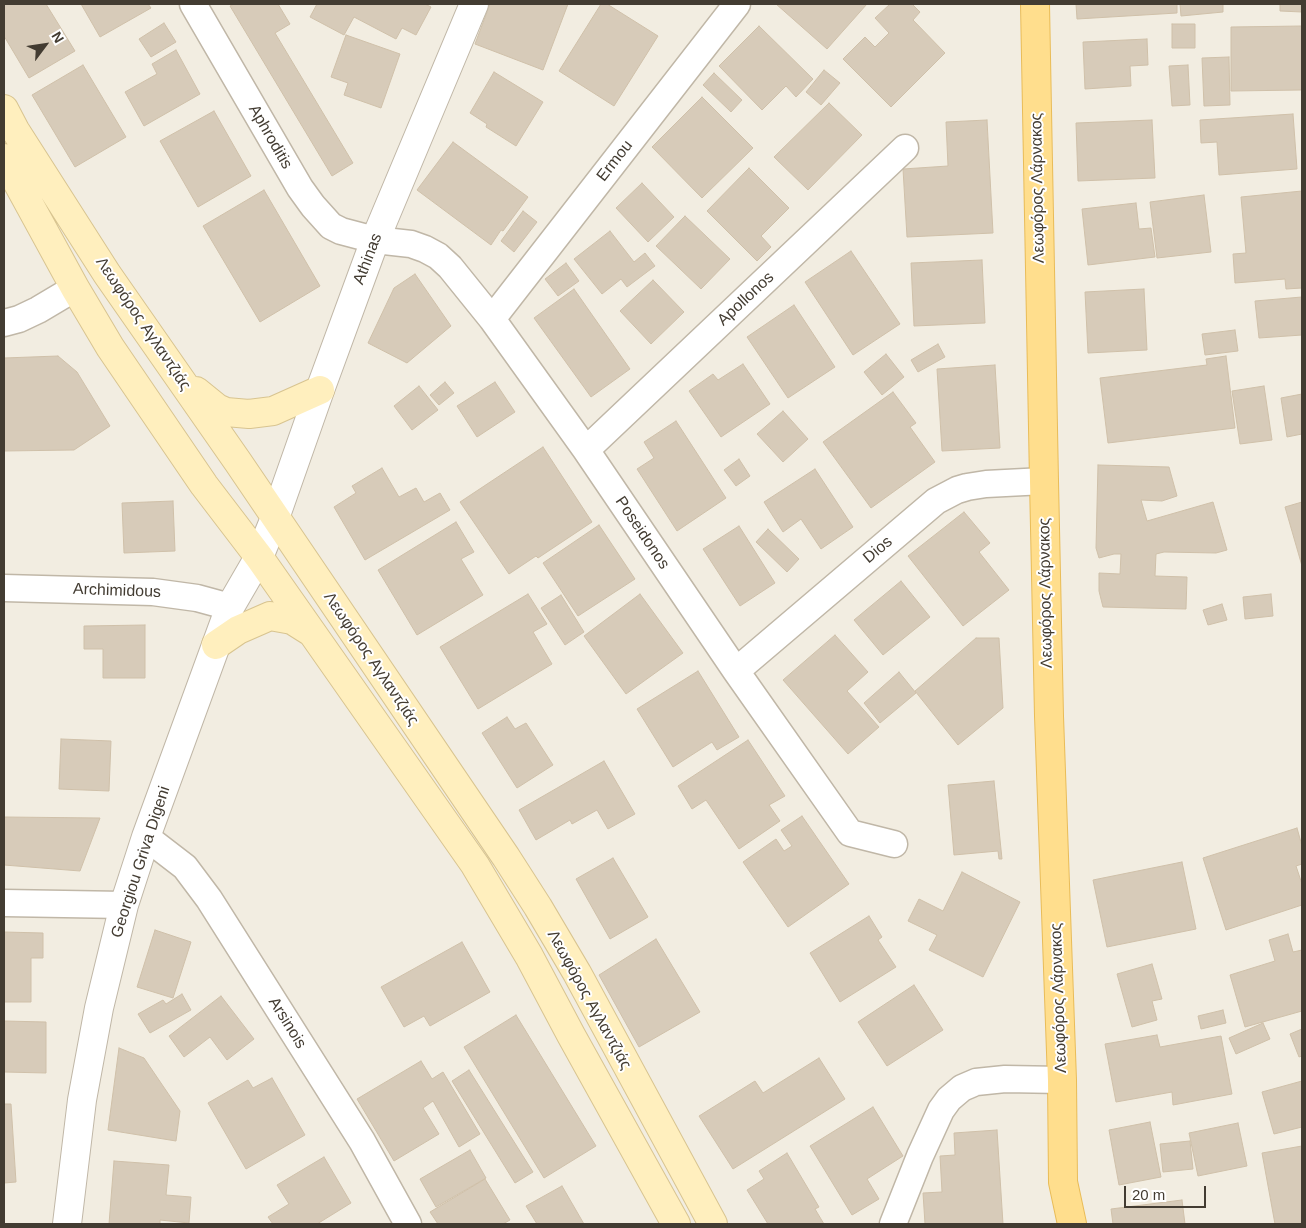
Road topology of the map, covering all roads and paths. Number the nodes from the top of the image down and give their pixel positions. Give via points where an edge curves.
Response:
1 (193, 4) edge
2 (474, 4) edge
3 (737, 4) edge
4 (1035, 4) edge
5 (4, 109) edge
6 (905, 148) dead end
7 (4, 158) edge
8 (375, 240) junction
9 (74, 288) junction
10 (492, 319) junction
11 (4, 323) edge
12 (178, 376) junction
13 (320, 390) junction
14 (586, 450) junction
15 (1044, 480) junction
16 (275, 518) junction
17 (259, 557) junction
18 (4, 588) edge
19 (230, 607) junction
20 (311, 632) junction
21 (216, 645) junction
22 (736, 671) junction
23 (146, 837) junction
24 (894, 844) dead end
25 (4, 903) edge
26 (124, 905) junction
27 (1062, 1080) junction
28 (1063, 1182) junction
29 (67, 1224) edge
30 (408, 1224) edge
31 (676, 1224) edge
32 (713, 1224) edge
33 (892, 1224) edge
34 (1054, 1224) edge
35 (1072, 1224) edge

1 - 8 street, Aphroditis via 313,206 341,231
2 - 8 street, Athinas
3 - 10 street, Ermou
4 - 15 main road, Λεωφόρος Λάρνακος
5 - 12 main road, Λεωφόρος Αγλαντζιάς via 107,274
6 - 14 street, Apollonos
7 - 9 main road, Λεωφόρος Αγλαντζιάς
8 - 10 street, Poseidonos via 411,244 438,256
8 - 13 street, Athinas
9 - 11 street via 38,310
9 - 17 main road, Λεωφόρος Αγλαντζιάς via 204,485
10 - 14 street, Poseidonos
12 - 13 main road via 226,412 273,411
12 - 16 main road, Λεωφόρος Αγλαντζιάς
13 - 16 street, Athinas
14 - 22 street, Poseidonos
15 - 22 street, Dios via 967,487 936,501
15 - 27 main road, Λεωφόρος Λάρνακος
16 - 17 street, Georgiou Griva Digeni
16 - 32 main road, Λεωφόρος Αγλαντζιάς via 538,907
17 - 19 street, Georgiou Griva Digeni
17 - 20 main road, Λεωφόρος Αγλαντζιάς
18 - 19 street, Archimidous via 153,592 198,598
19 - 21 street, Georgiou Griva Digeni
20 - 21 main road via 292,620 270,616 238,630
20 - 31 main road, Λεωφόρος Αγλαντζιάς via 500,905
21 - 23 street, Georgiou Griva Digeni
22 - 24 street, Poseidonos via 850,833
23 - 26 street, Georgiou Griva Digeni
23 - 30 street, Arsinois via 185,866 209,899 362,1141
25 - 26 street
26 - 29 street, Georgiou Griva Digeni via 98,1008 83,1091
27 - 28 main road, Λεωφόρος Λάρνακος
27 - 33 street via 976,1082 949,1099 920,1156
28 - 34 main road, Λεωφόρος Λάρνακος
28 - 35 main road, Λεωφόρος Λάρνακος

